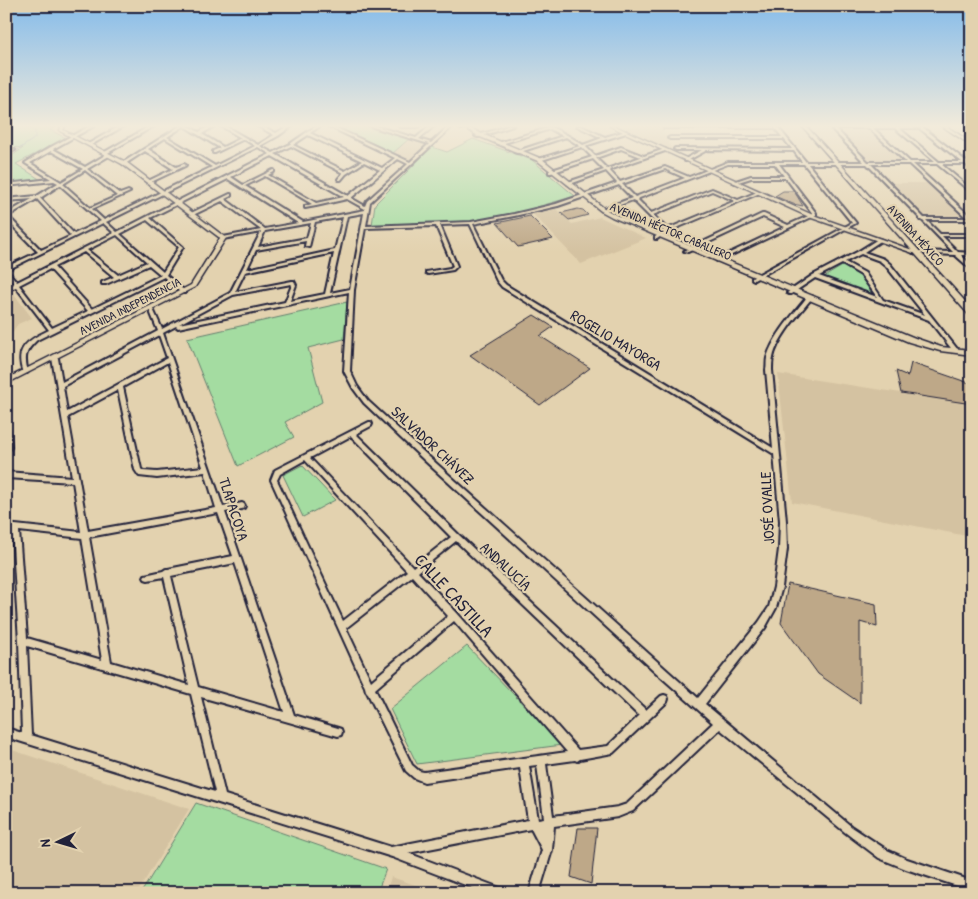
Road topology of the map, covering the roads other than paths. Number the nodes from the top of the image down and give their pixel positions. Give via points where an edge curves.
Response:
1 (35, 168) edge
2 (84, 168) joint
3 (131, 168) edge
4 (213, 168) edge
5 (247, 168) edge
6 (296, 168) edge
7 (335, 168) edge
8 (353, 168) edge
9 (379, 168) edge
10 (385, 168) edge
11 (404, 168) edge
12 (546, 168) edge
13 (548, 168) edge
14 (564, 168) edge
15 (611, 168) edge
16 (703, 168) edge
17 (714, 168) edge
18 (780, 168) edge
19 (808, 168) edge
20 (840, 168) edge
21 (873, 168) edge
22 (915, 168) edge
23 (943, 168) edge
24 (176, 169) edge
25 (383, 170) junction
26 (605, 170) junction
27 (708, 170) junction
28 (273, 172) dead end
29 (552, 172) junction
30 (345, 173) junction
31 (265, 175) junction
32 (228, 177) junction
33 (787, 177) junction
34 (689, 178) junction
35 (340, 179) dead end
36 (54, 180) junction
37 (60, 182) junction
38 (149, 182) junction
39 (735, 182) junction
40 (569, 183) junction
41 (618, 184) junction
42 (6, 185) edge
43 (243, 186) junction
44 (128, 192) dead end
45 (972, 192) edge
46 (162, 193) junction
47 (758, 193) junction
48 (230, 195) dead end
49 (120, 196) junction
50 (582, 196) junction
51 (37, 197) junction
52 (349, 197) junction
53 (222, 199) junction
54 (634, 199) junction
55 (6, 200) edge
56 (738, 201) junction
57 (177, 203) junction
58 (316, 205) junction
59 (306, 207) dead end
60 (90, 209) junction
61 (366, 210) junction
62 (605, 213) junction
63 (192, 214) junction
64 (345, 215) junction
65 (650, 215) junction
66 (6, 216) edge
67 (811, 216) junction
68 (148, 219) junction
69 (922, 219) junction
70 (971, 219) edge
71 (104, 221) junction
72 (313, 221) junction
73 (302, 223) junction
74 (471, 223) junction
75 (438, 225) junction
76 (789, 226) junction
77 (364, 227) junction
78 (845, 228) junction
79 (264, 230) junction
80 (120, 234) junction
81 (661, 235) junction
82 (972, 235) edge
83 (73, 236) junction
84 (938, 236) junction
85 (223, 238) junction
86 (309, 239) junction
87 (880, 240) junction
88 (307, 246) dead end
89 (255, 249) junction
90 (687, 250) junction
91 (85, 251) junction
92 (336, 251) junction
93 (40, 252) junction
94 (861, 252) junction
95 (915, 252) junction
96 (957, 254) junction
97 (972, 254) edge
98 (719, 260) junction
99 (842, 262) junction
100 (149, 263) junction
101 (51, 267) junction
102 (972, 269) edge
103 (6, 270) edge
104 (245, 271) junction
105 (428, 273) dead end
106 (163, 276) junction
107 (815, 276) junction
108 (117, 277) junction
109 (756, 278) junction
110 (104, 283) dead end
111 (18, 286) junction
112 (6, 290) edge
113 (352, 290) junction
114 (183, 292) junction
115 (791, 292) junction
116 (232, 294) junction
117 (327, 295) junction
118 (808, 298) junction
119 (881, 301) junction
120 (287, 304) junction
121 (151, 309) junction
122 (91, 311) junction
123 (972, 314) edge
124 (932, 319) junction
125 (172, 328) junction
126 (51, 330) junction
127 (161, 333) junction
128 (956, 351) junction
129 (972, 353) edge
130 (56, 358) junction
131 (169, 359) junction
132 (25, 372) junction
133 (6, 382) edge
134 (61, 385) junction
135 (120, 387) junction
136 (66, 415) junction
137 (369, 424) dead end
138 (6, 429) edge
139 (352, 434) junction
140 (8, 447) dead end
141 (777, 453) junction
142 (306, 457) junction
143 (207, 469) junction
144 (6, 475) edge
145 (76, 480) junction
146 (242, 506) dead end
147 (220, 510) junction
148 (10, 528) edge
149 (84, 535) junction
150 (456, 537) junction
151 (236, 559) junction
152 (412, 571) junction
153 (166, 572) junction
154 (148, 576) dead end
155 (454, 616) junction
156 (343, 626) junction
157 (23, 641) junction
158 (107, 664) junction
159 (369, 688) junction
160 (196, 692) junction
161 (664, 699) dead end
162 (699, 704) junction
163 (644, 715) junction
164 (291, 719) junction
165 (720, 723) junction
166 (6, 732) edge
167 (338, 732) dead end
168 (27, 738) junction
169 (577, 756) junction
170 (541, 760) junction
171 (524, 763) junction
172 (221, 798) junction
173 (549, 822) junction
174 (534, 824) junction
175 (546, 850) junction
176 (392, 852) junction
177 (972, 886) edge
178 (500, 893) edge
179 (534, 893) edge

1 - 36 street
2 - 37 street
2 - 49 street
3 - 38 street
4 - 46 street
5 - 32 street
6 - 52 street
7 - 30 street
8 - 30 street
9 - 25 street
10 - 25 street
11 - 61 street via 371,198
12 - 29 main road, AVENIDA HÉCTOR CABALLERO
13 - 29 main road, AVENIDA HÉCTOR CABALLERO
14 - 29 street
15 - 26 street
16 - 27 street
17 - 27 street
18 - 33 street
19 - 78 street via 854,220 854,224
20 - 95 main road, AVENIDA MÉXICO
21 - 69 street
22 - 70 street
23 - 45 street
24 - 38 street
25 - 52 street
26 - 40 street
26 - 41 street
27 - 34 street
27 - 39 street
28 - 31 street
29 - 40 main road, AVENIDA HÉCTOR CABALLERO
29 - 50 main road, AVENIDA HÉCTOR CABALLERO
30 - 35 street
31 - 43 street
31 - 58 street
32 - 43 street
32 - 57 street
33 - 39 street via 750,177
33 - 67 street via 815,213
34 - 41 street via 666,168
34 - 54 street
36 - 37 street
36 - 42 street
37 - 51 street
37 - 60 street
38 - 46 street
39 - 47 street
40 - 50 main road, AVENIDA HÉCTOR CABALLERO
41 - 50 street
41 - 54 street
43 - 73 street
44 - 49 street
46 - 57 street
46 - 71 street
47 - 56 street
47 - 67 street
48 - 53 street
49 - 60 street
50 - 62 main road, AVENIDA HÉCTOR CABALLERO
50 - 74 street
51 - 55 street
51 - 66 street
51 - 83 street
52 - 58 street
52 - 61 street
53 - 63 street
53 - 79 street
54 - 62 street
54 - 65 street
56 - 65 street via 711,190
56 - 81 street
57 - 63 street
57 - 68 street
58 - 59 street
60 - 71 street
61 - 64 street
61 - 77 street, SALVADOR CHÁVEZ
62 - 81 main road, AVENIDA HÉCTOR CABALLERO
63 - 85 street
64 - 72 street
64 - 92 street
65 - 81 street
66 - 93 street
67 - 76 street
67 - 78 street
68 - 80 street
68 - 106 street via 181,247
69 - 70 street
69 - 84 street
71 - 80 street
71 - 83 street
72 - 73 street
72 - 86 street
73 - 79 street
74 - 75 street
74 - 141 street, ROGELIO MAYORGA via 504,286
75 - 77 street
75 - 105 street via 455,266
76 - 90 street via 763,215
76 - 98 street
77 - 113 street, SALVADOR CHÁVEZ
78 - 87 street
78 - 109 street
79 - 85 street
79 - 89 street
80 - 91 street
80 - 100 street
81 - 90 main road, AVENIDA HÉCTOR CABALLERO
82 - 84 street
83 - 93 street
84 - 96 street
85 - 114 street, AVENIDA INDEPENDENCIA via 196,283
86 - 88 street
86 - 89 street
87 - 94 street
87 - 95 street
89 - 104 street
90 - 98 main road, AVENIDA HÉCTOR CABALLERO
90 - 109 main road, AVENIDA HÉCTOR CABALLERO
91 - 101 street
91 - 108 street
92 - 104 street
92 - 117 street
93 - 103 street
94 - 99 street
94 - 124 street via 887,264
95 - 96 street
95 - 123 main road, AVENIDA MÉXICO
96 - 97 street
96 - 102 street
98 - 109 main road, AVENIDA HÉCTOR CABALLERO
99 - 107 street
99 - 119 street via 861,272
100 - 106 street
100 - 108 street
101 - 111 street
101 - 122 street
103 - 111 street
104 - 116 street
106 - 114 street
106 - 122 street
107 - 115 street
107 - 119 street
108 - 110 street
109 - 115 main road, AVENIDA HÉCTOR CABALLERO
111 - 112 street
111 - 126 street
113 - 117 street
113 - 162 street, SALVADOR CHÁVEZ via 347,371 366,402
114 - 121 street, AVENIDA INDEPENDENCIA
115 - 118 main road, AVENIDA HÉCTOR CABALLERO
116 - 120 street via 292,282
116 - 125 street
117 - 120 street
118 - 128 main road, AVENIDA HÉCTOR CABALLERO via 869,325
118 - 141 street, JOSÉ OVALLE via 784,330 770,358
119 - 124 street
120 - 125 street
121 - 127 street, TLAPACOYA
121 - 130 street, AVENIDA INDEPENDENCIA
122 - 126 street
124 - 128 street
125 - 127 street
126 - 132 street via 23,352
127 - 131 street, TLAPACOYA
127 - 134 street
128 - 129 main road, AVENIDA HÉCTOR CABALLERO
130 - 132 street, AVENIDA INDEPENDENCIA
130 - 134 street
131 - 135 street
131 - 143 street, TLAPACOYA
132 - 133 street, AVENIDA INDEPENDENCIA
134 - 136 street
135 - 136 street
135 - 143 street via 141,474
136 - 145 street
137 - 139 street
138 - 140 street
139 - 142 street
139 - 150 street, ANDALUCÍA
141 - 162 street, JOSÉ OVALLE via 783,550 772,608
142 - 152 street, CALLE CASTILLA
142 - 156 street via 277,472 274,480
143 - 147 street, TLAPACOYA
144 - 145 street
145 - 149 street
146 - 147 street
147 - 149 street
147 - 151 street, TLAPACOYA
148 - 149 street
148 - 157 street
149 - 158 street
150 - 152 street
150 - 163 street, ANDALUCÍA
151 - 153 street
151 - 164 street, TLAPACOYA
152 - 155 street, CALLE CASTILLA
152 - 156 street
153 - 154 street
153 - 160 street
155 - 159 street
155 - 169 street, CALLE CASTILLA
156 - 159 street
157 - 158 street
157 - 168 street
158 - 160 street
159 - 171 street via 409,768 418,776
160 - 164 street
160 - 172 street
161 - 163 street
162 - 165 street, SALVADOR CHÁVEZ
163 - 169 street via 610,750
164 - 167 street
165 - 173 street via 630,808
165 - 177 street, SALVADOR CHÁVEZ via 849,830 883,854
166 - 168 street
168 - 172 street
169 - 170 street
170 - 171 street
170 - 173 street
171 - 174 street
172 - 176 street
173 - 174 street
173 - 175 street
174 - 175 street
174 - 176 street
175 - 179 street
176 - 178 street

